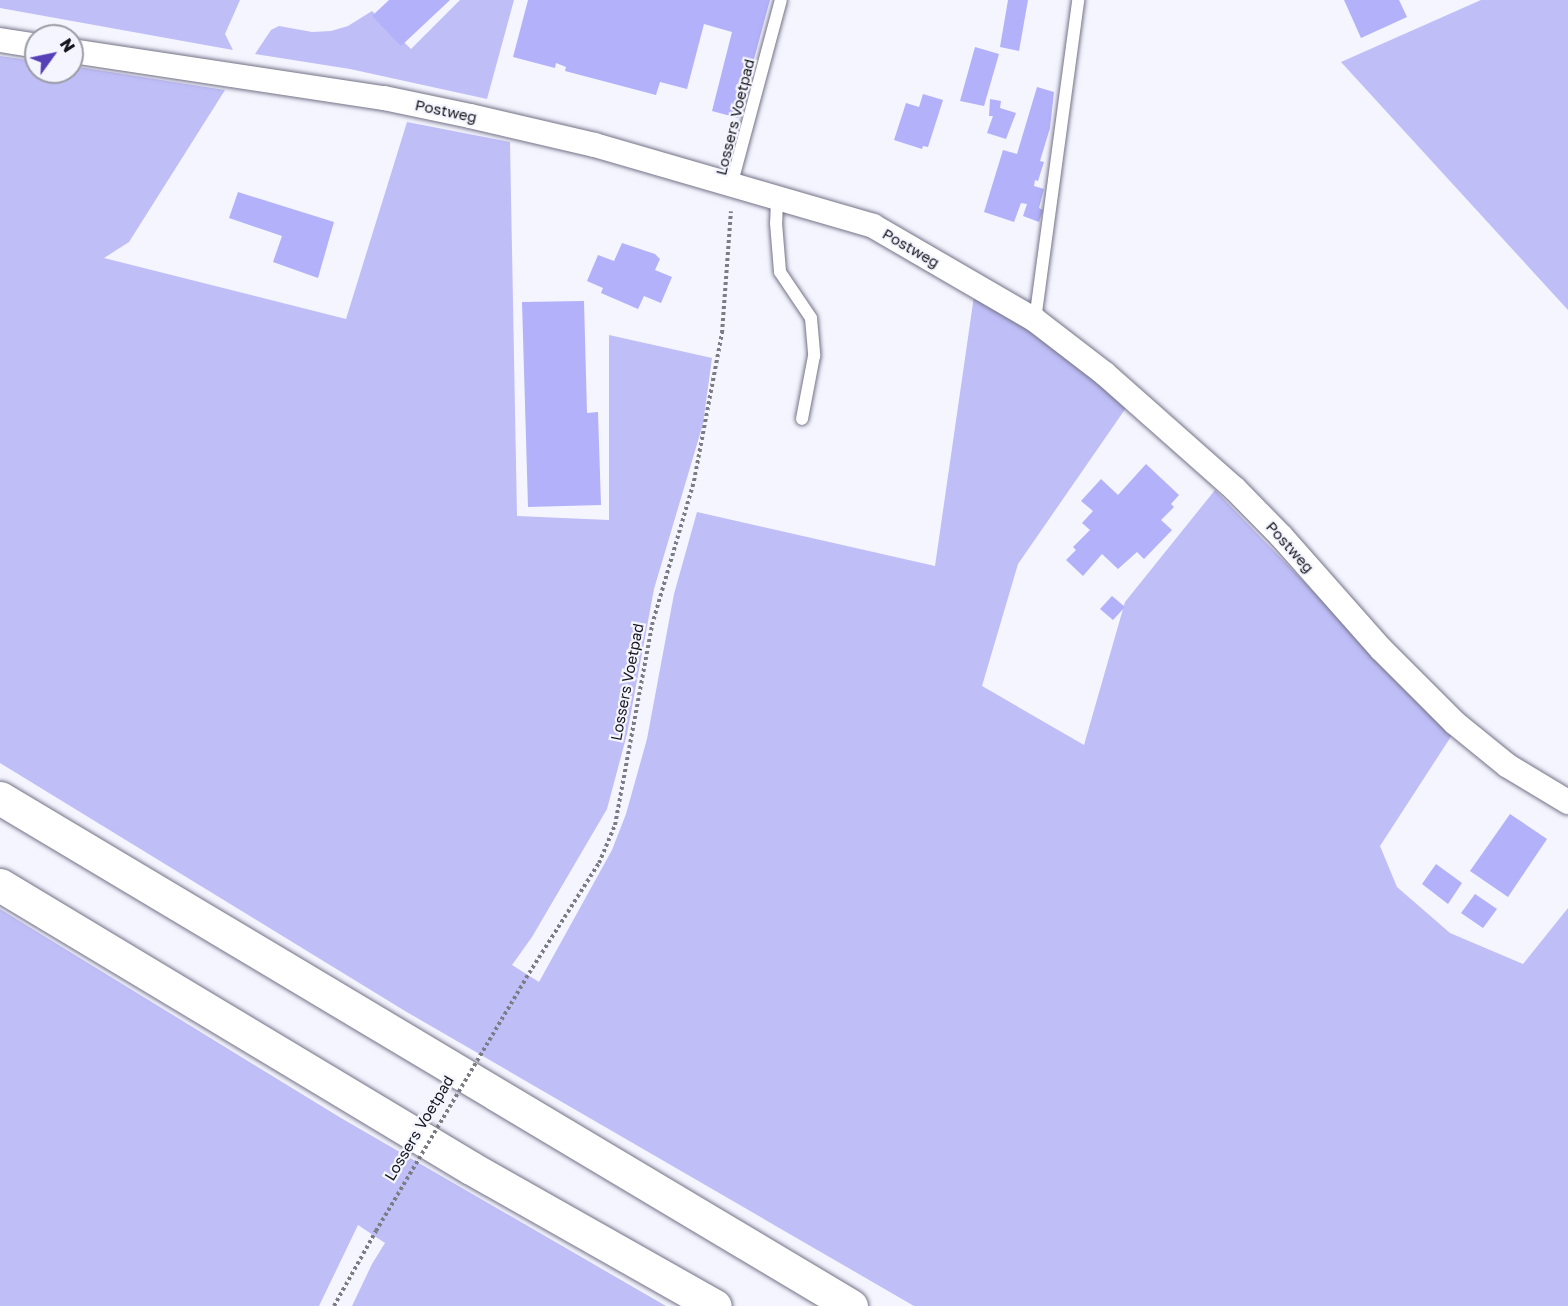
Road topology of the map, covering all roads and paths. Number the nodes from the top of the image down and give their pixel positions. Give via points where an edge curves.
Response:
1 (781, 0) edge
2 (1078, 0) edge
3 (0, 40) edge
4 (24, 44) edge
5 (84, 53) edge
6 (733, 187) junction
7 (777, 199) junction
8 (1035, 320) junction
9 (802, 419) dead end
10 (0, 798) edge
11 (1568, 802) edge
12 (0, 885) edge
13 (334, 1306) edge
14 (716, 1306) edge
15 (851, 1306) edge

1 - 6 lane, Lossers Voetpad
2 - 8 lane
3 - 4 street
5 - 6 street, Postweg via 384,98 595,145
6 - 7 street, Postweg
6 - 13 path, Lossers Voetpad, bridge via 720,344 694,481 652,625 615,825 599,863 526,978
7 - 8 street, Postweg via 873,226
7 - 9 lane via 780,272 811,318 814,356
8 - 11 street, Postweg via 1105,374 1234,488 1381,649 1455,723 1508,766
10 - 15 highway
12 - 14 highway via 471,1168

